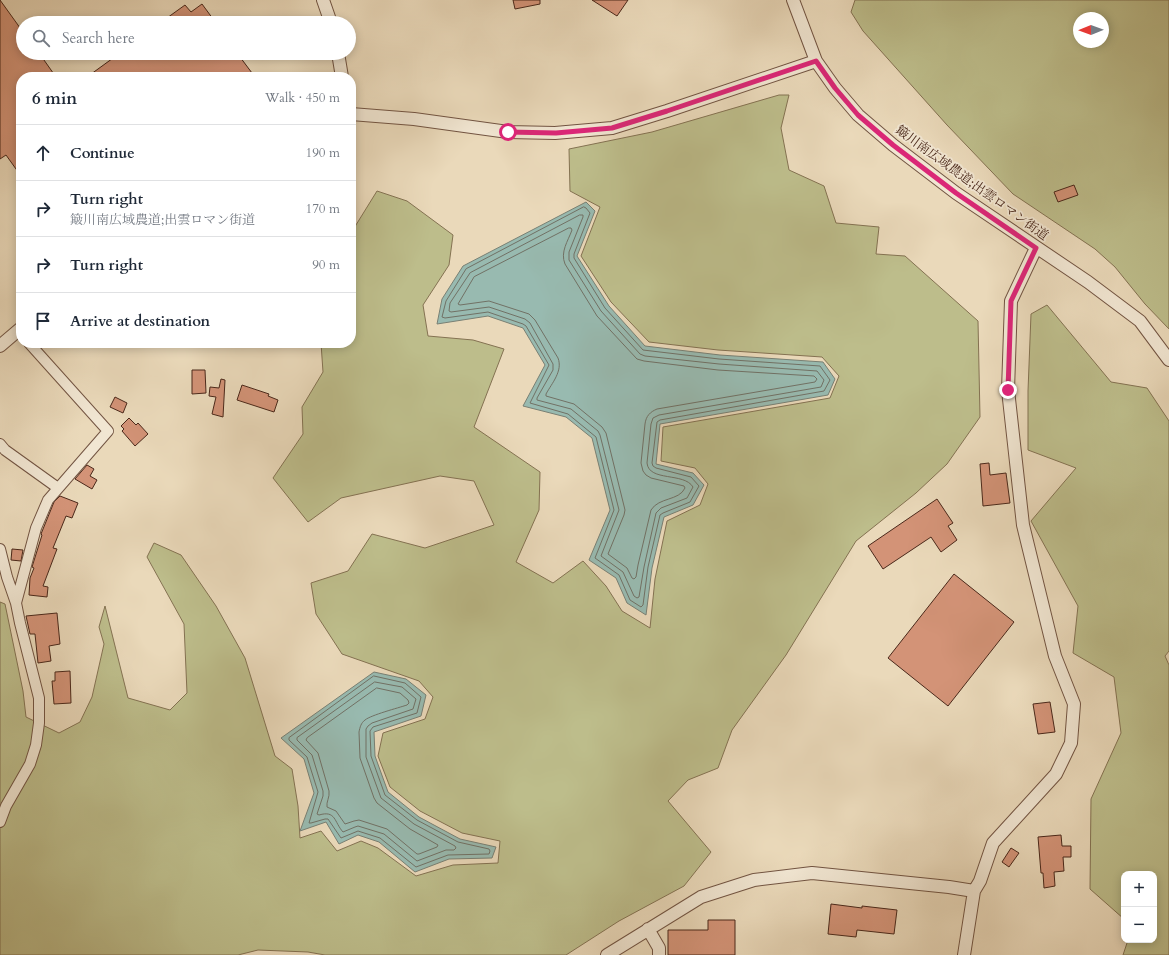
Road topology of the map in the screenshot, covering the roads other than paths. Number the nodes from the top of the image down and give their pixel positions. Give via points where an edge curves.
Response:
1 (323, 0) edge
2 (793, 0) edge
3 (329, 16) edge
4 (339, 60) edge
5 (816, 61) junction
6 (341, 72) edge
7 (356, 114) edge
8 (1036, 248) junction
9 (16, 334) edge
10 (0, 346) edge
11 (33, 348) edge
12 (1169, 360) edge
13 (0, 444) edge
14 (58, 488) junction
15 (0, 549) edge
16 (16, 602) junction
17 (0, 822) edge
18 (974, 892) junction
19 (648, 929) junction
20 (607, 955) edge
21 (659, 955) edge
22 (964, 955) edge

1 - 3 street
2 - 5 street, 簸川南広域農道;出雲ロマン街道
4 - 6 street
5 - 7 street via 612,128 556,133 508,132 414,119
5 - 8 street, 簸川南広域農道;出雲ロマン街道 via 858,115 893,145 956,193
8 - 12 street, 簸川南広域農道;出雲ロマン街道 via 1088,282 1140,321
8 - 18 street via 1011,301 1008,390 1023,525 1055,656 1074,704 1071,743 1056,774 993,843
9 - 10 street
11 - 14 street via 108,431
13 - 14 street
14 - 16 street via 48,500 36,528
15 - 16 street
16 - 17 street via 39,698 39,723 30,764 6,806
18 - 19 street via 949,887 812,873 754,880 701,897
18 - 22 street
19 - 20 street
19 - 21 street via 659,948

